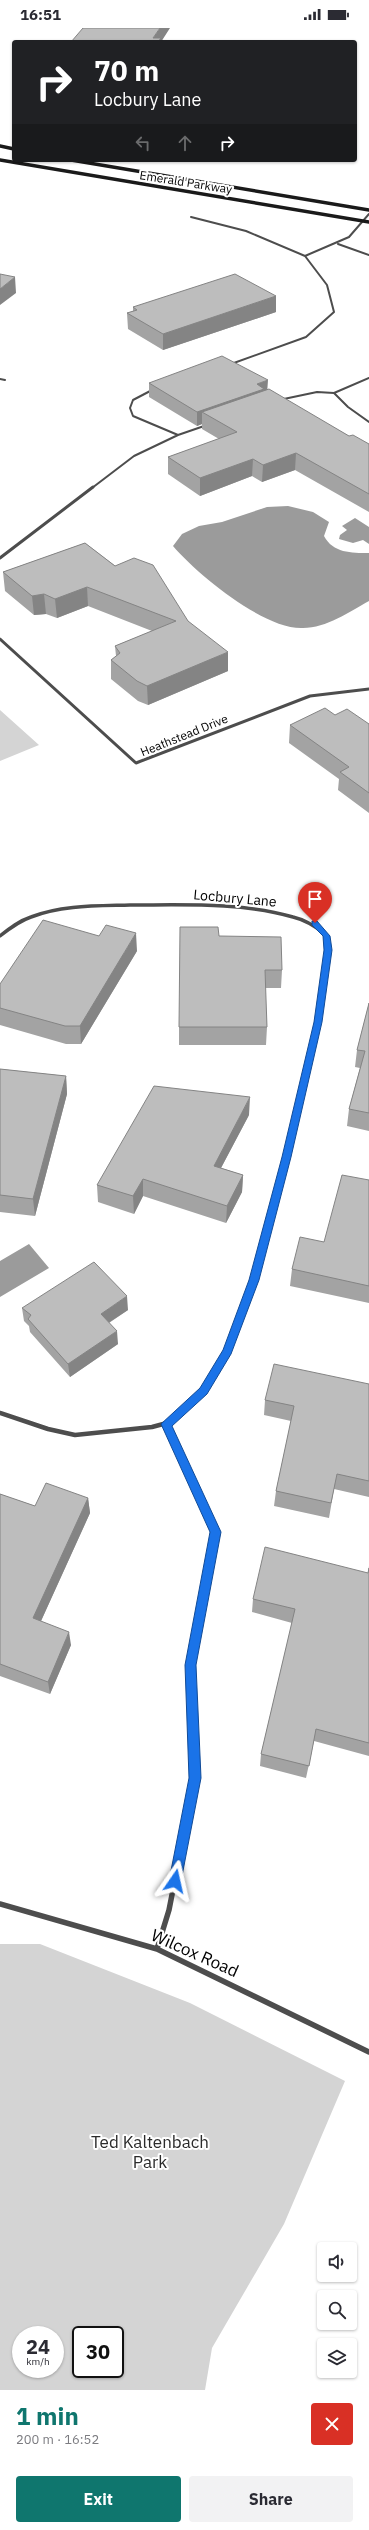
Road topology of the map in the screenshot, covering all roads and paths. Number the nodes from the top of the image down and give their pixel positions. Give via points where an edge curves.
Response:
1 (0, 146) edge
2 (12, 149) edge
3 (0, 160) edge
4 (83, 162) edge
5 (369, 210) edge
6 (369, 214) edge
7 (191, 216) dead end
8 (363, 222) junction
9 (369, 222) edge
10 (338, 244) junction
11 (369, 255) edge
12 (305, 256) junction
13 (224, 366) edge
14 (369, 378) edge
15 (0, 379) edge
16 (5, 380) dead end
17 (158, 388) edge
18 (334, 393) junction
19 (275, 401) edge
20 (369, 422) edge
21 (208, 424) edge
22 (178, 435) junction
23 (0, 558) edge
24 (0, 639) edge
25 (369, 689) edge
26 (0, 936) edge
27 (0, 1413) edge
28 (166, 1424) junction
29 (0, 1904) edge
30 (157, 1949) junction
31 (369, 2052) edge

1 - 2 main road
3 - 8 main road, Emerald Parkway
4 - 5 main road, Emerald Parkway
6 - 8 street
7 - 12 street via 246,232
8 - 9 main road, Emerald Parkway
8 - 10 street via 349,237
10 - 11 street
10 - 12 street
12 - 13 street via 327,285 334,312 300,340
14 - 18 street
15 - 16 street
17 - 22 street via 133,400 130,408 133,416
18 - 19 street via 300,394
18 - 20 street
21 - 22 street
22 - 23 street via 134,456
24 - 25 street, Heathstead Drive via 136,763 310,696
26 - 28 street, Locbury Lane via 8,927 43,912 159,905 214,907 296,916 315,923 326,936 328,950 318,1022 254,1280 227,1351 203,1391
27 - 28 street via 74,1435
28 - 30 street via 215,1532 190,1665 195,1778 169,1910
29 - 30 street, Wilcox Road
30 - 31 street, Wilcox Road

